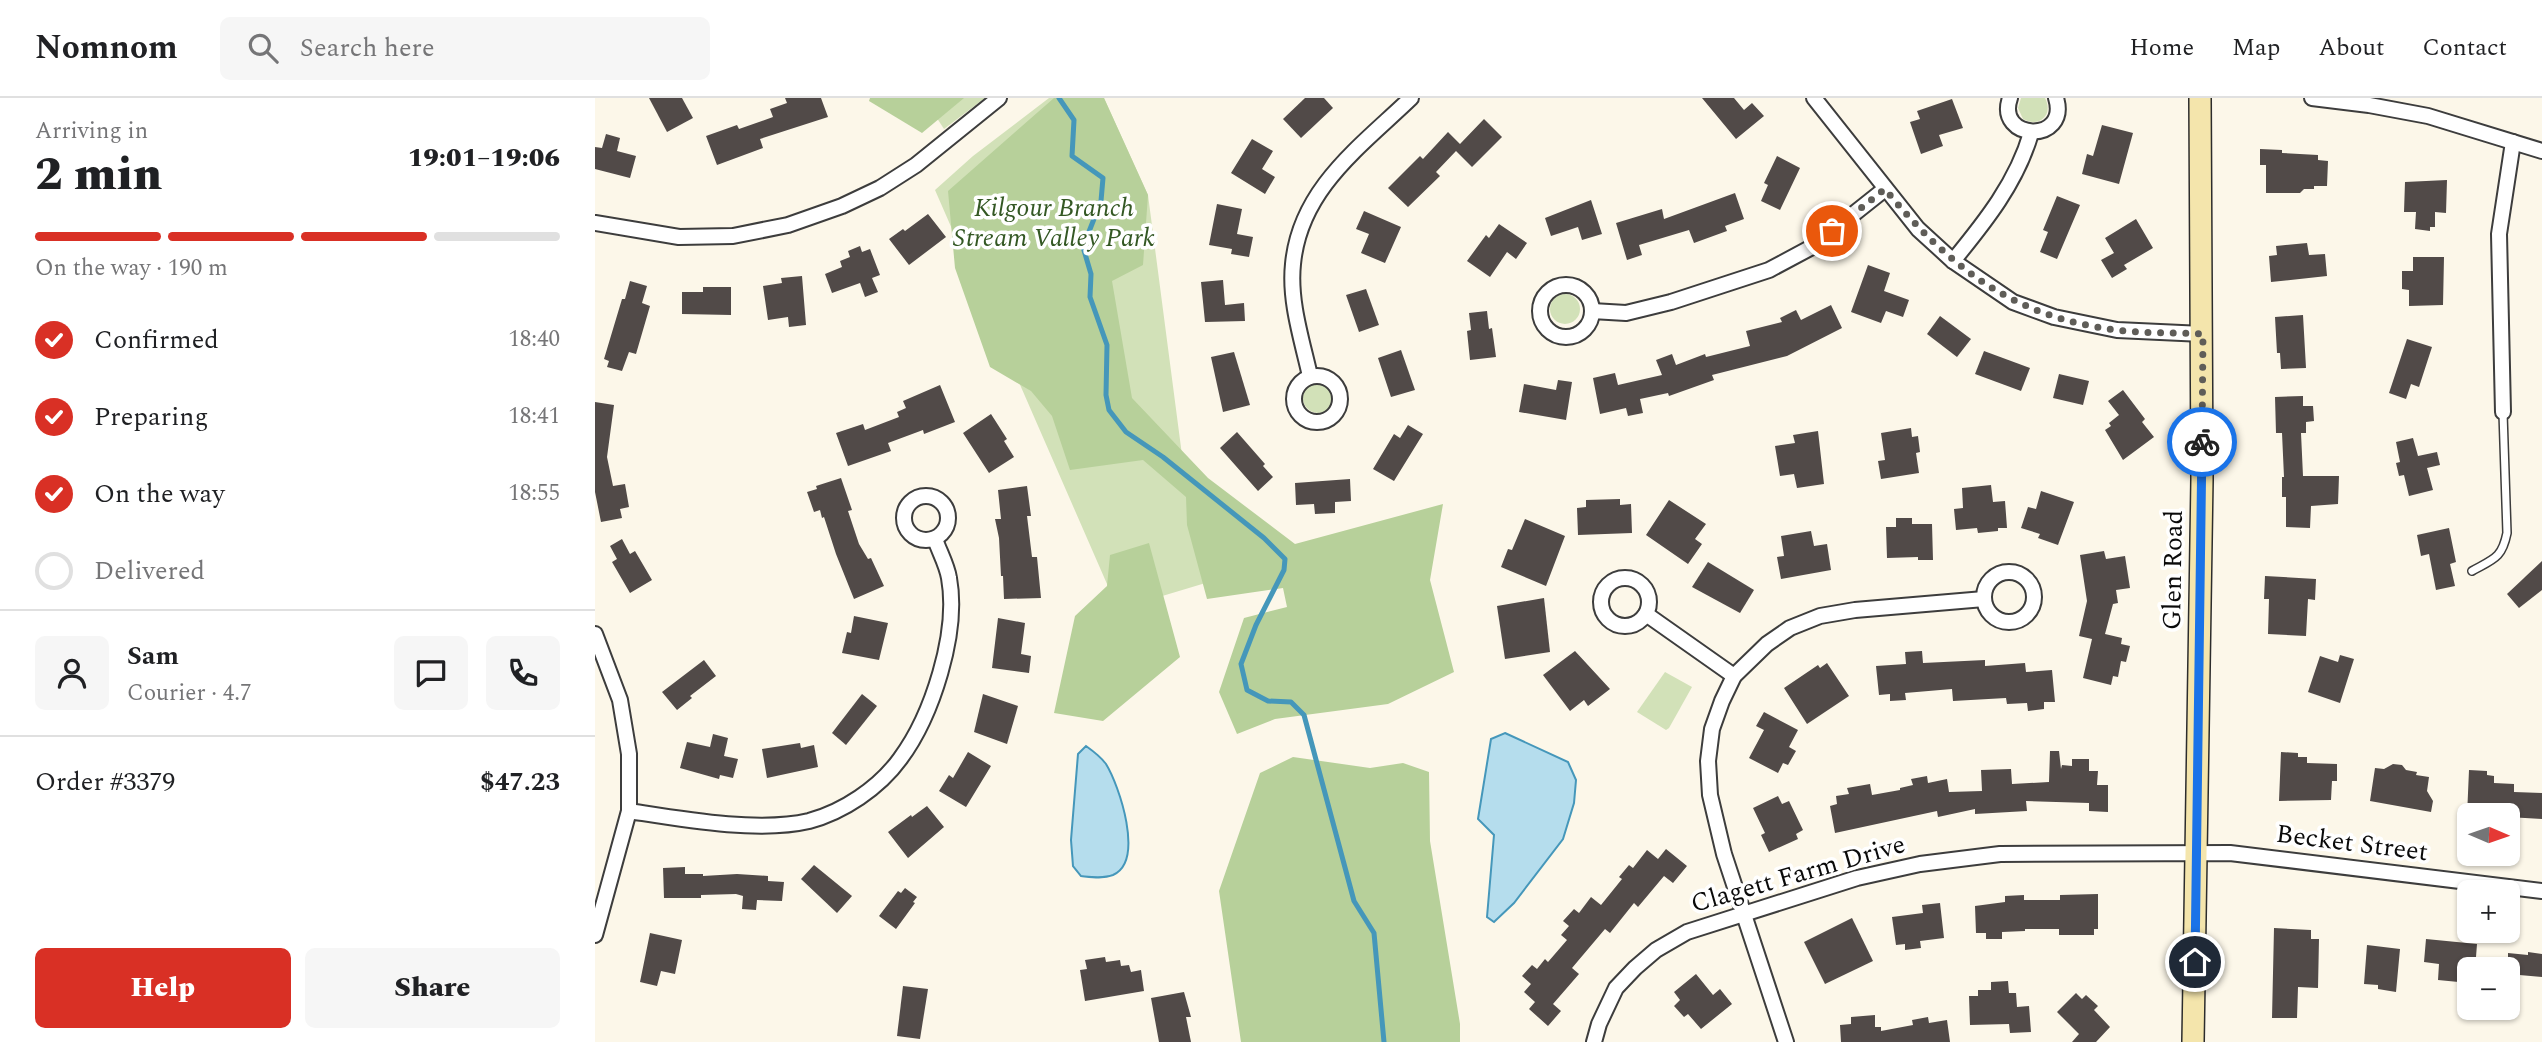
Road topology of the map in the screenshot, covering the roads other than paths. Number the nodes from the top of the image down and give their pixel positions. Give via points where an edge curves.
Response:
1 (999, 98) edge
2 (1411, 98) edge
3 (1814, 98) edge
4 (2010, 98) edge
5 (2056, 98) edge
6 (2200, 98) edge
7 (2312, 98) edge
8 (2031, 132) junction
9 (2513, 142) junction
10 (2542, 151) edge
11 (1885, 189) junction
12 (596, 226) edge
13 (1953, 261) junction
14 (1591, 311) dead end
15 (2203, 334) junction
16 (1310, 376) dead end
17 (2503, 412) joint
18 (935, 539) dead end
19 (2472, 571) dead end
20 (1984, 599) dead end
21 (1646, 614) dead end
22 (595, 634) edge
23 (1734, 676) junction
24 (629, 811) junction
25 (2197, 854) junction
26 (2542, 891) edge
27 (1745, 912) junction
28 (595, 935) edge
29 (1594, 1042) edge
30 (1786, 1042) edge
31 (2193, 1042) edge

1 - 12 street via 880,188 788,225 733,236 679,237
2 - 16 street via 1327,179 1302,220 1292,265 1295,308
3 - 11 street
4 - 8 street via 2011,120
5 - 8 street via 2058,112 2052,125
6 - 15 main road, Glen Road
7 - 9 street via 2428,116
8 - 13 street via 2024,158 1990,216
9 - 10 street
9 - 17 street via 2499,233
11 - 13 street
11 - 14 street via 1812,247 1769,270 1626,313
13 - 15 street via 2013,302 2054,317 2117,330
15 - 25 main road, Glen Road
17 - 19 lane via 2504,549
18 - 24 street via 949,577 952,607 947,643 938,681 917,732 877,784 839,809 809,821 779,825 702,822
20 - 23 street via 1821,616 1790,628
21 - 23 street
22 - 24 street via 620,699 629,754
23 - 27 street via 1712,729 1710,795
24 - 28 street
25 - 26 street, Becket Street via 2230,853
25 - 27 street, Clagett Farm Drive via 2000,854 1920,864
25 - 31 main road, Glen Road
27 - 29 street, Clagett Farm Drive via 1687,932 1635,968 1616,988
27 - 30 street

